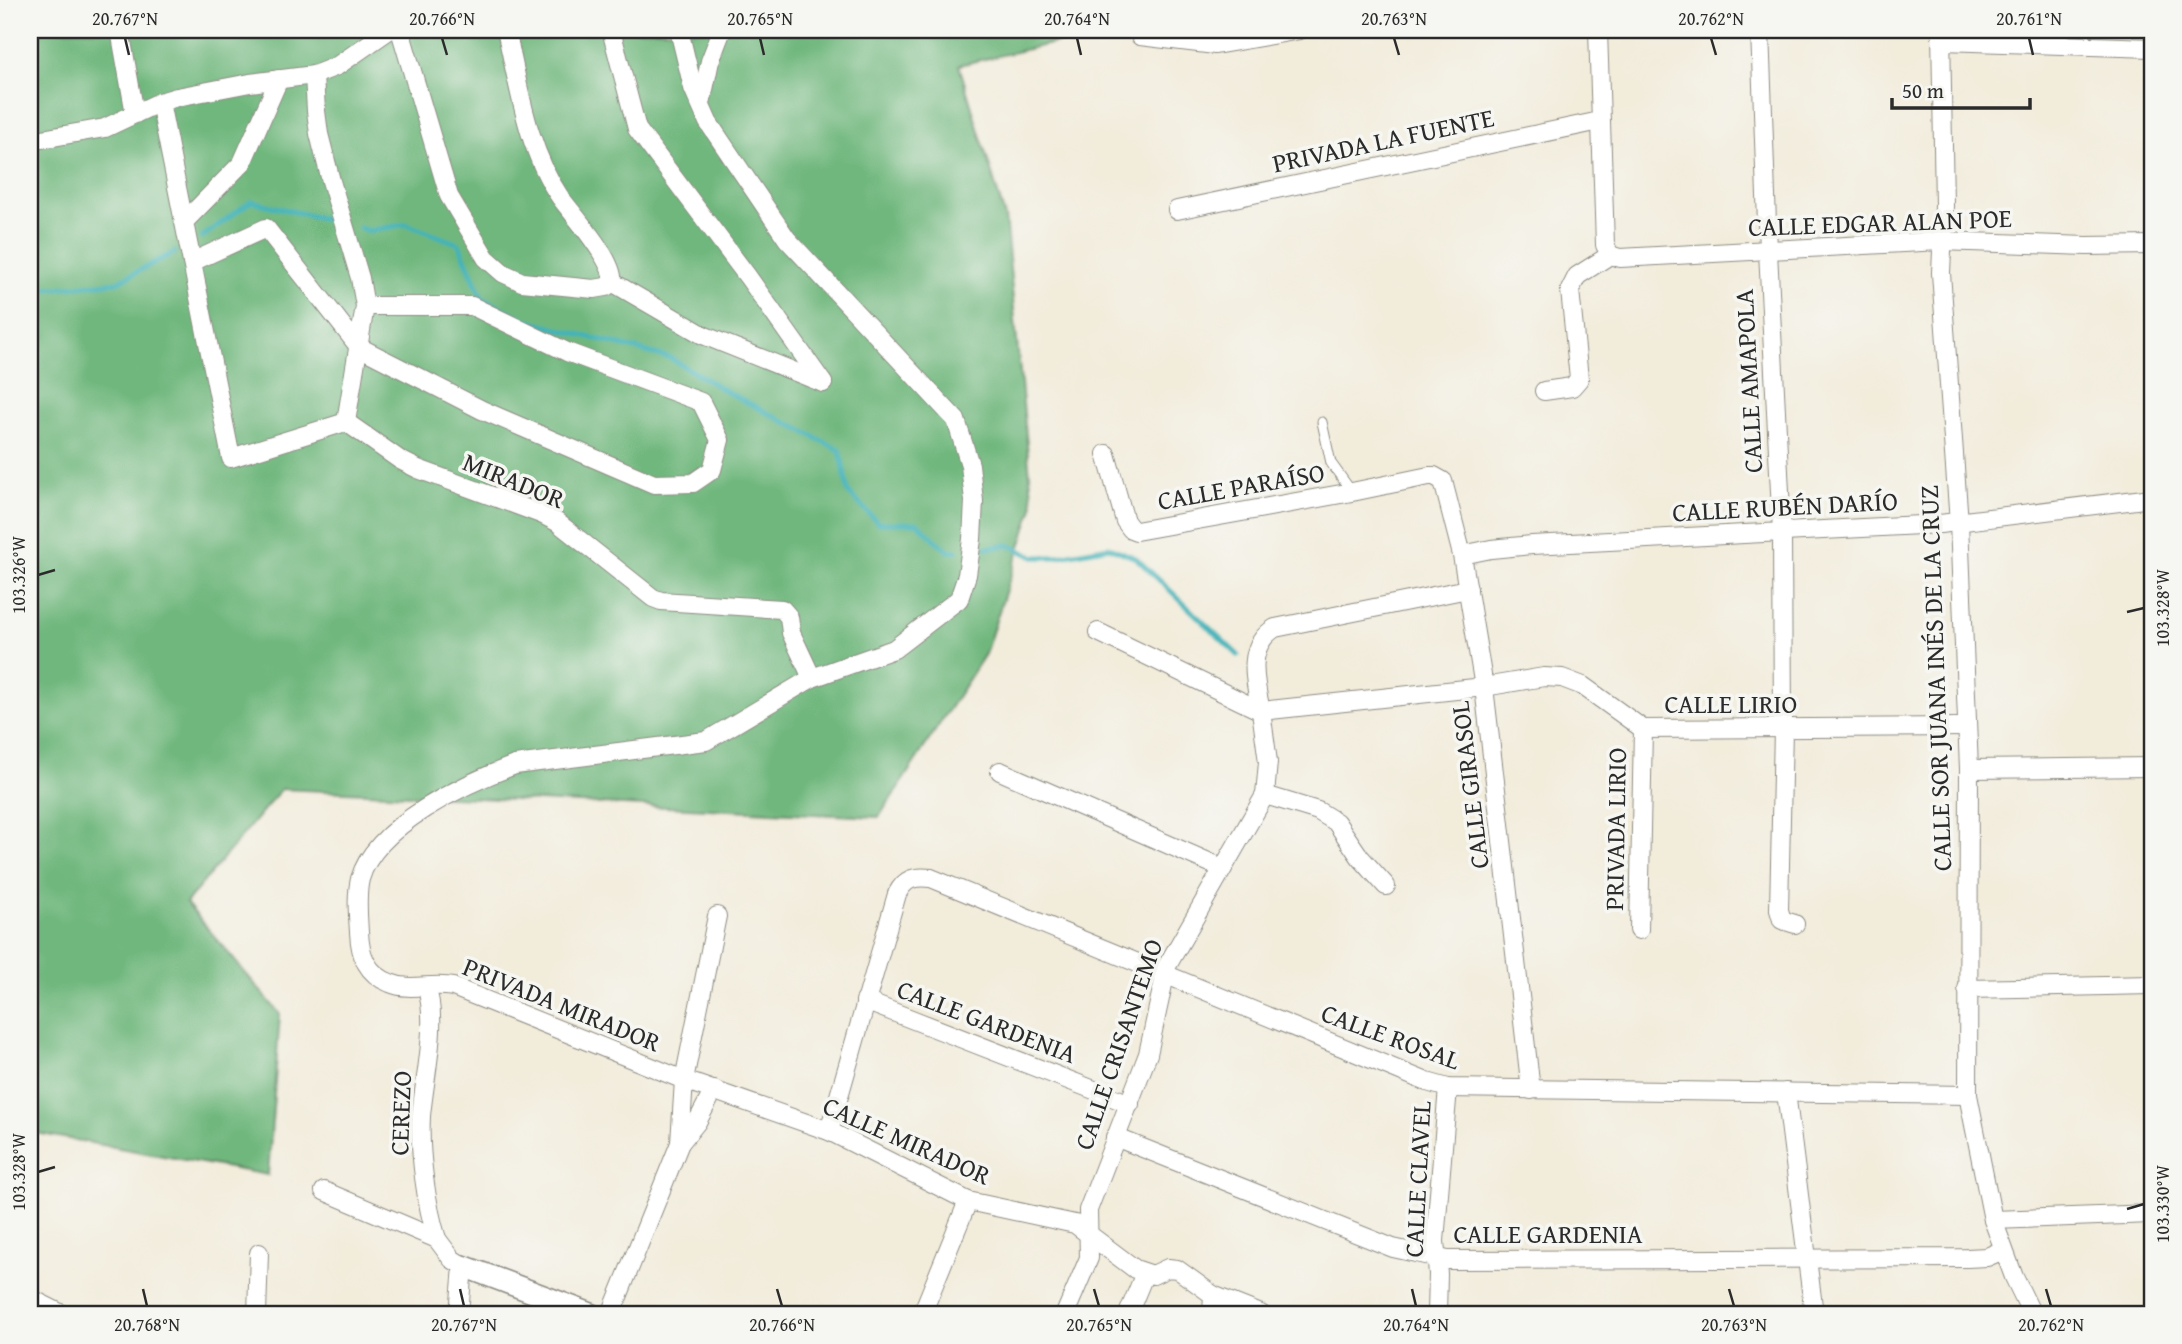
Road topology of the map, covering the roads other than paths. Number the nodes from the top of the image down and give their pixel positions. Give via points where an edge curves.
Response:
1 (120, 30) edge
2 (389, 30) edge
3 (400, 30) edge
4 (506, 30) edge
5 (611, 30) edge
6 (679, 30) edge
7 (722, 30) edge
8 (1300, 30) edge
9 (1598, 30) edge
10 (1760, 30) edge
11 (1941, 35) edge
12 (1140, 36) dead end
13 (2152, 48) edge
14 (314, 75) junction
15 (279, 79) junction
16 (160, 102) junction
17 (701, 108) junction
18 (135, 114) junction
19 (1600, 121) junction
20 (30, 141) edge
21 (1177, 210) dead end
22 (184, 222) junction
23 (1941, 241) junction
24 (2152, 245) edge
25 (1768, 251) junction
26 (1610, 255) junction
27 (192, 262) junction
28 (612, 282) junction
29 (365, 306) junction
30 (359, 347) junction
31 (1544, 391) dead end
32 (346, 422) junction
33 (1322, 422) dead end
34 (1106, 454) dead end
35 (1439, 478) joint
36 (1352, 492) junction
37 (2152, 498) edge
38 (1959, 523) junction
39 (1782, 532) junction
40 (1462, 555) junction
41 (1468, 589) junction
42 (1098, 632) dead end
43 (811, 678) junction
44 (1484, 687) junction
45 (1262, 717) junction
46 (1967, 727) junction
47 (1643, 729) junction
48 (1783, 729) junction
49 (2152, 767) edge
50 (1969, 768) junction
51 (1000, 771) dead end
52 (1265, 795) junction
53 (1222, 868) junction
54 (1386, 886) dead end
55 (717, 916) dead end
56 (1795, 924) dead end
57 (1639, 930) dead end
58 (1165, 976) junction
59 (2152, 985) edge
60 (426, 987) junction
61 (1967, 989) junction
62 (865, 1001) junction
63 (684, 1080) junction
64 (1448, 1088) junction
65 (714, 1090) junction
66 (1531, 1090) junction
67 (1786, 1092) junction
68 (1968, 1095) junction
69 (1130, 1104) junction
70 (829, 1131) junction
71 (1115, 1137) junction
72 (680, 1143) junction
73 (324, 1191) dead end
74 (968, 1201) junction
75 (2152, 1214) edge
76 (1993, 1220) junction
77 (1087, 1231) junction
78 (437, 1240) junction
79 (2003, 1250) junction
80 (259, 1253) dead end
81 (1437, 1258) junction
82 (1808, 1258) junction
83 (463, 1266) junction
84 (1145, 1273) junction
85 (1213, 1295) junction
86 (30, 1298) edge
87 (62, 1314) edge
88 (257, 1314) edge
89 (459, 1314) edge
90 (591, 1314) edge
91 (611, 1314) edge
92 (922, 1314) edge
93 (1065, 1314) edge
94 (1128, 1314) edge
95 (1212, 1314) edge
96 (1261, 1314) edge
97 (1437, 1314) edge
98 (1814, 1314) edge
99 (2032, 1314) edge

1 - 18 street
2 - 14 street via 337,66
3 - 28 street via 449,196 486,258 503,274 522,282 594,289
4 - 28 street via 539,160 606,257
5 - 28 street via 638,129 823,383 702,335
6 - 17 street, PRIVADA MIRADOR
7 - 17 street via 710,61
8 - 12 street via 1215,45
9 - 19 street
10 - 25 street, CALLE AMAPOLA
11 - 13 street
11 - 23 street, CALLE SOR JUANA INÉS DE LA CRUZ
14 - 15 street
14 - 29 street via 319,134
15 - 16 street
15 - 22 street via 242,163
16 - 18 street
16 - 22 street
17 - 43 street, PRIVADA MIRADOR via 787,239 956,420 970,465 972,539 959,598 894,649
18 - 20 street via 105,128
19 - 21 street, PRIVADA LA FUENTE
19 - 26 street via 1605,245
22 - 27 street
23 - 24 street, CALLE EDGAR ALAN POE
23 - 25 street, CALLE EDGAR ALAN POE
23 - 38 street, CALLE SOR JUANA INÉS DE LA CRUZ
25 - 26 street, CALLE EDGAR ALAN POE
25 - 39 street, CALLE AMAPOLA
26 - 31 street via 1577,276 1570,290 1578,379 1572,387
27 - 30 street via 266,229
27 - 32 street via 231,458
29 - 30 street
29 - 30 street via 472,306 567,352 701,402 720,440 712,470 694,484 654,484 482,410
30 - 32 street
32 - 43 street, MIRADOR via 418,469 557,522 653,598 782,610 789,617 791,633
33 - 36 lane via 1331,463
34 - 36 street, CALLE PARAÍSO via 1125,521 1136,531
35 - 36 street, CALLE PARAÍSO via 1429,476
35 - 40 street, CALLE GIRASOL via 1446,486
37 - 38 street, CALLE RUBÉN DARÍO
38 - 39 street, CALLE RUBÉN DARÍO
38 - 46 street, CALLE SOR JUANA INÉS DE LA CRUZ
39 - 40 street, CALLE RUBÉN DARÍO via 1508,546
39 - 48 street, CALLE AMAPOLA
40 - 41 street, CALLE GIRASOL
41 - 44 street, CALLE GIRASOL
41 - 45 street via 1275,628 1265,634 1258,644 1254,678
42 - 45 street
43 - 60 street, PRIVADA MIRADOR via 706,741 515,765 458,790 405,822 369,860 360,880 360,949 371,971 381,979
44 - 45 street, CALLE LIRIO
44 - 47 street, CALLE LIRIO via 1562,678 1583,686
44 - 66 street, CALLE GIRASOL
45 - 52 street, CALLE CRISANTEMO via 1268,762
46 - 48 street, CALLE LIRIO
46 - 50 street, CALLE SOR JUANA INÉS DE LA CRUZ
47 - 48 street, CALLE LIRIO
47 - 57 street, PRIVADA LIRIO
48 - 56 street, CALLE AMAPOLA via 1779,910 1782,920
49 - 50 street
50 - 61 street, CALLE SOR JUANA INÉS DE LA CRUZ
51 - 53 street
52 - 53 street, CALLE CRISANTEMO
52 - 54 street via 1318,811 1336,822
53 - 58 street, CALLE CRISANTEMO via 1171,956
55 - 63 street
58 - 62 street, CALLE ROSAL via 931,878 910,878 897,894
58 - 64 street, CALLE ROSAL
58 - 69 street, CALLE CRISANTEMO via 1148,1054
59 - 61 street
60 - 63 street, PRIVADA MIRADOR via 453,986
60 - 78 street, CEREZO via 432,1016 421,1136
61 - 68 street, CALLE SOR JUANA INÉS DE LA CRUZ
62 - 69 street, CALLE GARDENIA
62 - 70 street
63 - 65 street, PRIVADA MIRADOR
63 - 72 street
64 - 66 street, CALLE ROSAL
64 - 81 street, CALLE CLAVEL via 1434,1241
65 - 70 street, CALLE MIRADOR
65 - 72 street
66 - 67 street, CALLE ROSAL
67 - 68 street, CALLE ROSAL
67 - 82 street
68 - 76 street, CALLE SOR JUANA INÉS DE LA CRUZ
69 - 71 street, CALLE CRISANTEMO
70 - 74 street, CALLE MIRADOR
71 - 77 street, CALLE CRISANTEMO via 1088,1210
71 - 81 street, CALLE GARDENIA via 1393,1248
72 - 91 street
73 - 78 street
74 - 77 street, CALLE MIRADOR via 1071,1223
74 - 92 street
75 - 76 street
76 - 79 street, CALLE SOR JUANA INÉS DE LA CRUZ
77 - 84 street, CALLE MIRADOR
77 - 93 street, CALLE CRISANTEMO via 1090,1258
78 - 83 street
79 - 82 street, CALLE GARDENIA via 1979,1258
79 - 99 street, CALLE SOR JUANA INÉS DE LA CRUZ
80 - 88 street
81 - 82 street, CALLE GARDENIA
81 - 97 street, CALLE CLAVEL
82 - 98 street
83 - 89 street
83 - 90 street
84 - 85 street via 1177,1269
84 - 94 street
85 - 95 street
85 - 96 street
86 - 87 street

